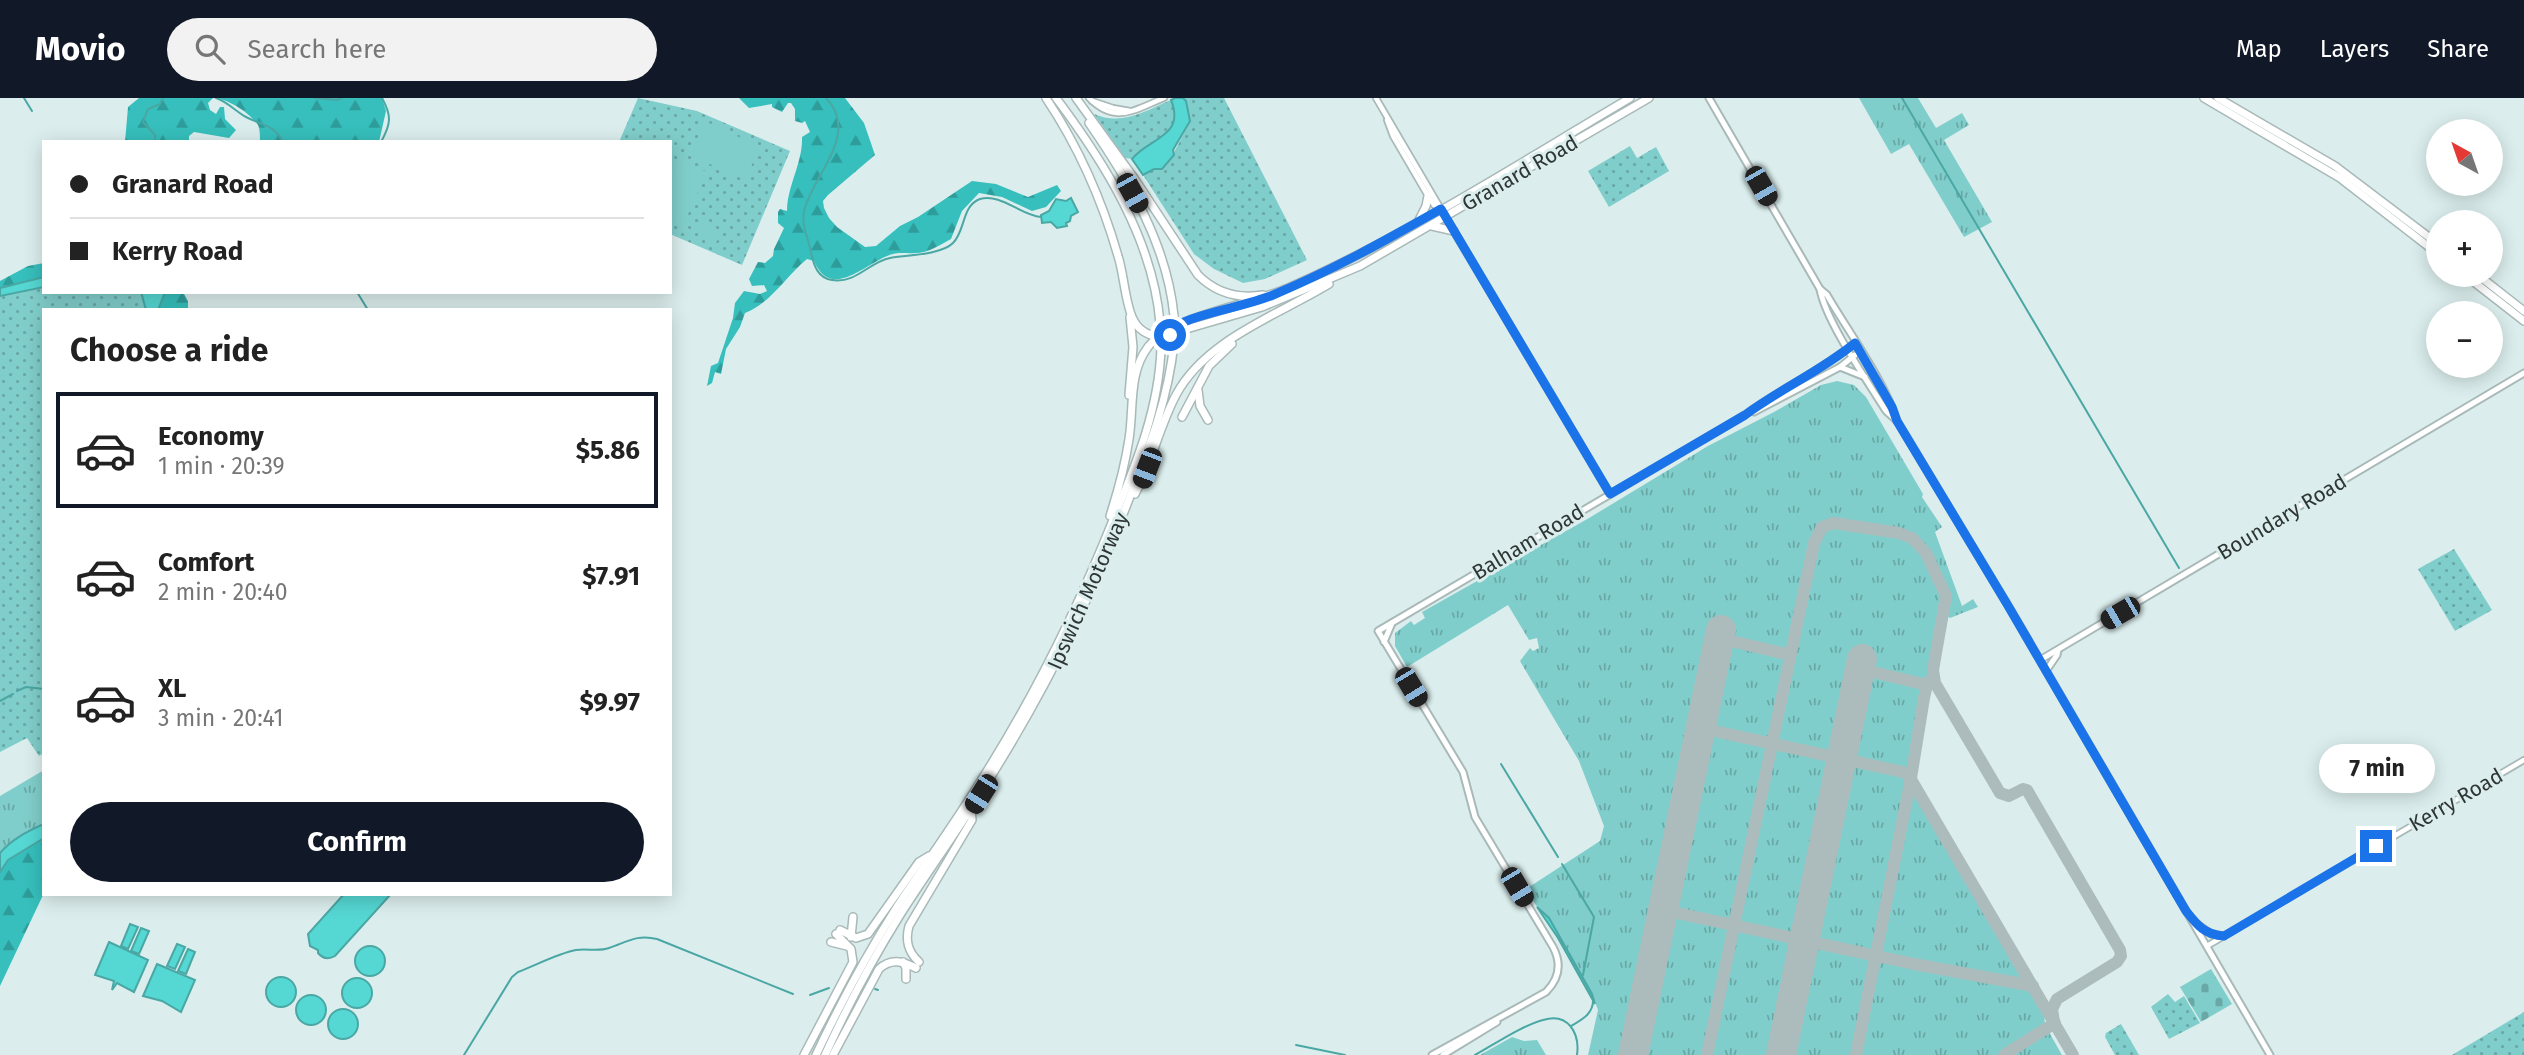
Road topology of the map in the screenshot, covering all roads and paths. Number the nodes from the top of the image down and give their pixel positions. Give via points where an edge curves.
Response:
1 (1046, 98) edge
2 (1056, 98) edge
3 (1073, 98) edge
4 (1164, 98) edge
5 (1376, 98) edge
6 (1630, 98) edge
7 (1649, 98) edge
8 (1709, 98) edge
9 (2204, 98) edge
10 (2218, 98) edge
11 (1090, 99) edge
12 (1384, 112) junction
13 (1428, 196) junction
14 (1441, 209) junction
15 (1446, 217) junction
16 (1419, 221) junction
17 (1432, 226) junction
18 (1454, 231) junction
19 (2426, 235) edge
20 (2426, 245) edge
21 (1360, 266) junction
22 (1293, 286) junction
23 (2480, 287) edge
24 (2493, 287) edge
25 (1820, 289) junction
26 (1304, 299) junction
27 (2524, 311) edge
28 (1130, 313) junction
29 (2524, 321) edge
30 (1159, 337) junction
31 (1132, 339) junction
32 (1855, 343) junction
33 (1849, 348) junction
34 (1859, 350) junction
35 (1853, 356) junction
36 (1840, 366) junction
37 (2524, 373) edge
38 (1865, 377) junction
39 (1200, 383) junction
40 (1745, 415) junction
41 (1182, 417) dead end
42 (1209, 420) dead end
43 (1897, 421) junction
44 (1129, 438) junction
45 (1610, 494) junction
46 (1121, 521) junction
47 (1094, 567) junction
48 (1392, 623) junction
49 (1384, 642) junction
50 (2058, 649) junction
51 (2040, 660) junction
52 (2046, 671) junction
53 (2524, 760) edge
54 (971, 809) junction
55 (933, 854) junction
56 (2186, 911) junction
57 (853, 917) dead end
58 (2224, 936) junction
59 (851, 937) junction
60 (831, 942) dead end
61 (2207, 946) junction
62 (850, 947) junction
63 (903, 962) junction
64 (906, 979) dead end
65 (1508, 1014) junction
66 (804, 1055) edge
67 (816, 1055) edge
68 (825, 1055) edge
69 (833, 1055) edge
70 (1432, 1055) edge
71 (1443, 1055) edge
72 (2270, 1055) edge

1 - 28 highway via 1097,194 1119,256
2 - 47 highway, Ipswich Motorway, bridge via 1096,156 1133,225 1152,276 1160,323 1158,385 1148,429
3 - 22 highway via 1205,282 1242,296
3 - 46 highway, Ipswich Motorway, bridge via 1151,228 1166,270 1174,316 1165,396
4 - 11 street via 1131,111
5 - 12 street
6 - 14 highway, Granard Road
7 - 15 highway, Granard Road
8 - 25 main road
9 - 20 highway via 2340,178
10 - 19 highway via 2334,166
12 - 13 street
12 - 14 street
13 - 14 street
13 - 16 highway
14 - 15 main road
14 - 16 highway, Granard Road
15 - 17 highway, Granard Road
15 - 18 main road
16 - 22 highway, Granard Road
17 - 18 highway
17 - 21 highway, Granard Road
18 - 45 main road
21 - 26 highway
21 - 30 highway, Granard Road via 1272,304
22 - 30 highway, Granard Road via 1186,322
23 - 29 highway
24 - 27 highway
25 - 32 main road
25 - 33 main road
26 - 39 highway via 1228,346
26 - 46 highway via 1225,342 1189,375 1173,401
28 - 30 highway via 1142,330
28 - 31 highway
30 - 31 highway
30 - 44 highway, Granard Road via 1137,367
31 - 44 highway
32 - 33 main road
32 - 34 main road
33 - 35 main road
33 - 40 main road
34 - 35 main road
34 - 43 main road
35 - 36 main road
35 - 38 main road
36 - 38 main road
36 - 40 main road
37 - 50 main road, Boundary Road
38 - 43 main road
39 - 41 highway
39 - 42 highway via 1199,403
40 - 45 main road, Balham Road
43 - 51 main road
44 - 47 highway, Granard Road
45 - 48 main road, Balham Road
46 - 54 highway, Ipswich Motorway via 1056,663
47 - 55 highway, Ipswich Motorway via 1028,700
48 - 49 main road
48 - 49 main road, Balham Road via 1378,631
49 - 65 main road via 1462,772 1475,817 1558,957 1552,985
50 - 51 main road, Boundary Road
50 - 52 main road
51 - 52 main road
52 - 56 main road
53 - 58 street, Kerry Road
54 - 63 highway via 972,820 909,926 906,939 918,965
54 - 68 highway, Ipswich Motorway via 884,941
55 - 59 highway via 919,862 870,931
55 - 67 highway, Ipswich Motorway via 867,956
56 - 58 main road via 2204,930
56 - 61 main road
57 - 59 highway
58 - 61 street, Kerry Road
59 - 62 highway via 838,932
60 - 62 highway
61 - 72 main road
62 - 66 highway via 851,965
63 - 64 highway
63 - 69 highway via 891,962 876,973
65 - 70 main road
65 - 71 main road

